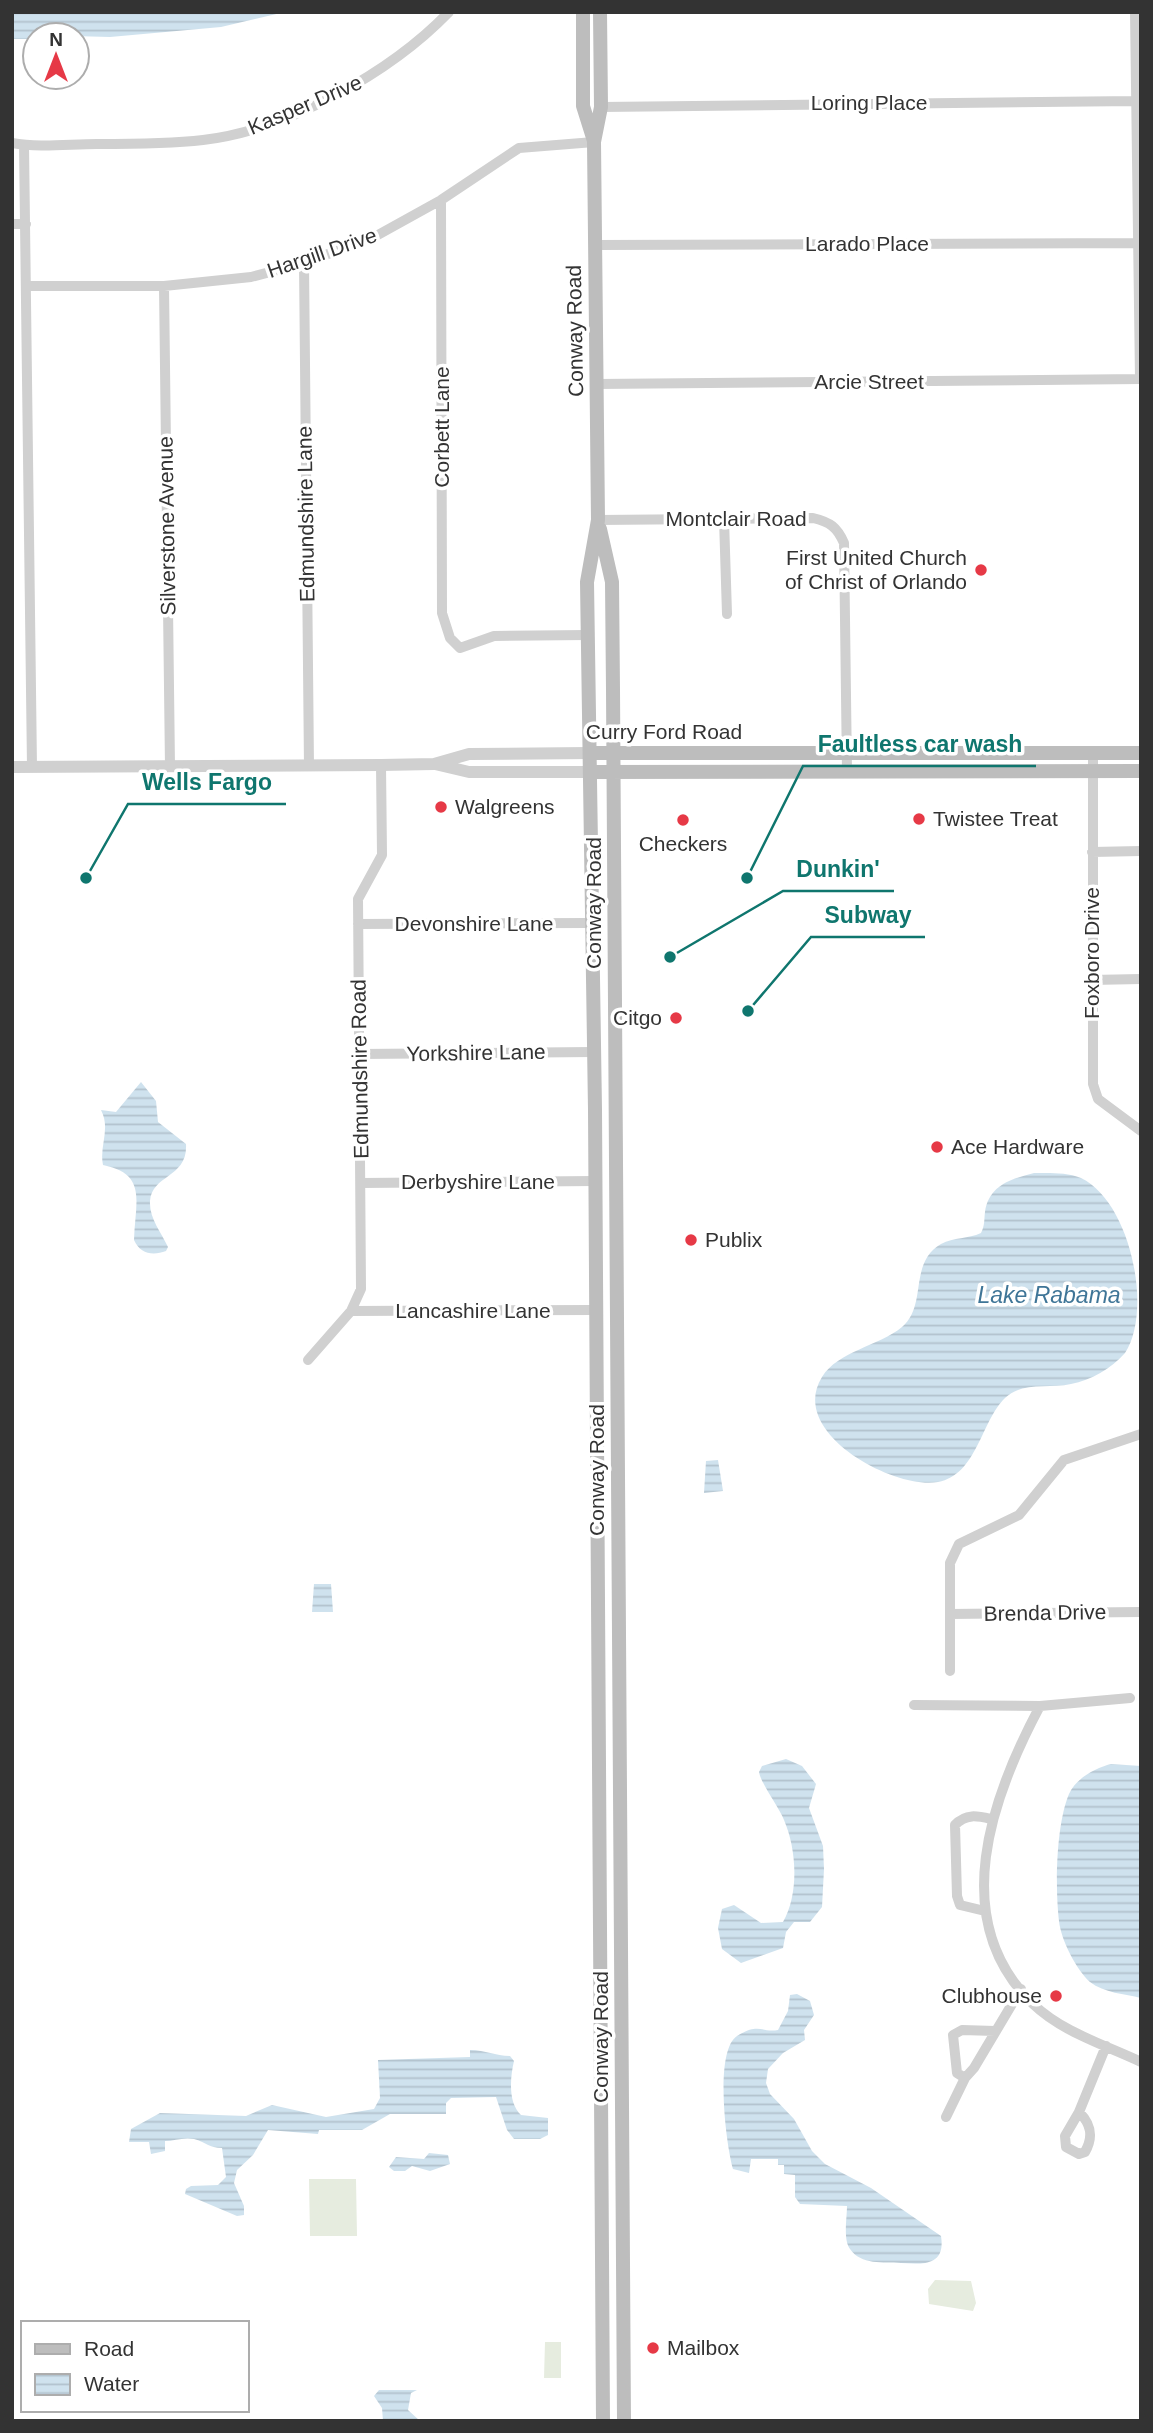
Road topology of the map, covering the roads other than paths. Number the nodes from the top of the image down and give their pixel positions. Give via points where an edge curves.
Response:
1 (449, 12) edge
2 (583, 12) edge
3 (600, 12) edge
4 (1135, 12) edge
5 (1136, 101) junction
6 (601, 107) junction
7 (594, 142) junction
8 (12, 143) edge
9 (24, 145) junction
10 (441, 200) junction
11 (12, 224) edge
12 (26, 224) junction
13 (1138, 243) junction
14 (595, 245) junction
15 (304, 263) junction
16 (26, 286) junction
17 (164, 286) junction
18 (1140, 379) edge
19 (597, 384) junction
20 (724, 519) junction
21 (598, 520) junction
22 (727, 614) dead end
23 (588, 635) junction
24 (590, 753) junction
25 (614, 753) junction
26 (1141, 753) edge
27 (847, 754) junction
28 (894, 754) junction
29 (1068, 754) junction
30 (1093, 754) junction
31 (434, 764) junction
32 (381, 765) junction
33 (170, 766) junction
34 (309, 766) junction
35 (12, 767) edge
36 (32, 767) junction
37 (847, 771) junction
38 (894, 771) junction
39 (1093, 771) junction
40 (1141, 771) edge
41 (590, 772) junction
42 (614, 772) junction
43 (1069, 772) junction
44 (1141, 851) edge
45 (1092, 852) junction
46 (591, 923) junction
47 (358, 924) junction
48 (1141, 979) edge
49 (1091, 980) junction
50 (594, 1052) junction
51 (359, 1054) junction
52 (595, 1110) junction
53 (1141, 1130) edge
54 (615, 1178) junction
55 (595, 1181) junction
56 (361, 1182) junction
57 (616, 1225) junction
58 (596, 1310) junction
59 (351, 1311) junction
60 (308, 1360) dead end
61 (597, 1389) junction
62 (1140, 1438) edge
63 (618, 1455) junction
64 (619, 1607) junction
65 (598, 1609) junction
66 (1141, 1612) edge
67 (950, 1614) junction
68 (950, 1671) dead end
69 (1130, 1698) dead end
70 (914, 1705) dead end
71 (1040, 1706) junction
72 (992, 1819) junction
73 (985, 1911) junction
74 (601, 1967) junction
75 (1021, 1989) junction
76 (622, 2030) junction
77 (995, 2031) junction
78 (1106, 2046) junction
79 (1141, 2062) edge
80 (965, 2078) junction
81 (1079, 2112) dead end
82 (946, 2117) dead end
83 (603, 2248) junction
84 (623, 2257) junction
85 (603, 2421) edge
86 (624, 2421) edge

1 - 9 street, Kasper Drive via 423,39 371,77 247,131 204,140
2 - 7 main road, Conway Road via 583,106
3 - 6 main road, Conway Road
4 - 5 street
5 - 6 street, Loring Place
5 - 13 street
6 - 7 main road, Conway Road
7 - 10 street, Hargill Drive via 519,148
7 - 14 main road, Conway Road
8 - 9 street, Kasper Drive
9 - 12 street
10 - 15 street, Hargill Drive via 376,236
10 - 23 street, Corbett Lane via 442,599 447,631 460,648 494,636
11 - 12 street
12 - 16 street
13 - 14 street, Larado Place
13 - 18 street
14 - 19 main road, Conway Road
15 - 17 street, Hargill Drive via 251,277
15 - 34 street, Edmundshire Lane
16 - 17 street, Hargill Drive
16 - 36 street
17 - 33 street, Silverstone Avenue
18 - 19 street, Arcie Street
19 - 21 main road, Conway Road
20 - 21 street, Montclair Road
20 - 22 street
20 - 27 street, Montclair Road via 813,518 839,530 844,543
21 - 23 main road, Conway Road via 587,582
21 - 25 main road, Conway Road via 611,582
23 - 24 main road, Conway Road
24 - 25 main road, Curry Ford Road
24 - 31 street, Curry Ford Road via 469,754
24 - 41 main road, Conway Road
25 - 27 main road, Curry Ford Road
25 - 42 main road, Conway Road
26 - 30 main road, Curry Ford Road
27 - 28 main road, Curry Ford Road
27 - 37 street, Montclair Road
28 - 29 main road, Curry Ford Road
28 - 38 street
29 - 30 main road, Curry Ford Road
29 - 43 street
30 - 39 street, Foxboro Drive
31 - 32 street, Curry Ford Road
31 - 41 street, Curry Ford Road via 469,772
32 - 34 street, Curry Ford Road
32 - 47 street, Edmundshire Road via 382,855 359,899
33 - 34 street, Curry Ford Road
33 - 36 street, Curry Ford Road
35 - 36 street, Curry Ford Road
37 - 38 main road, Curry Ford Road
37 - 42 main road, Curry Ford Road
38 - 43 main road, Curry Ford Road
39 - 40 main road, Curry Ford Road
39 - 43 main road, Curry Ford Road
39 - 45 street, Foxboro Drive
41 - 42 main road, Curry Ford Road
41 - 46 main road, Conway Road
42 - 54 main road, Conway Road
44 - 45 street
45 - 49 street, Foxboro Drive
46 - 47 street, Devonshire Lane
46 - 50 main road, Conway Road
47 - 51 street, Edmundshire Road
48 - 49 street
49 - 53 street, Foxboro Drive via 1093,1084 1098,1099
50 - 51 street, Yorkshire Lane
50 - 52 main road, Conway Road
51 - 56 street, Edmundshire Road
52 - 54 main road via 603,1156
52 - 55 main road, Conway Road
54 - 57 main road, Conway Road
55 - 56 street, Derbyshire Lane
55 - 57 main road
55 - 58 main road, Conway Road
56 - 59 street, Edmundshire Road via 361,1289
57 - 63 main road, Conway Road
58 - 59 street, Lancashire Lane
58 - 61 main road, Conway Road
59 - 60 street, Edmundshire Road
61 - 63 main road
61 - 65 main road, Conway Road
62 - 67 street via 1064,1460 1019,1516 959,1544 950,1563
63 - 64 main road, Conway Road
64 - 65 street
64 - 76 main road, Conway Road
65 - 74 main road, Conway Road
66 - 67 street, Brenda Drive
67 - 68 street
69 - 71 street
70 - 71 street
71 - 72 street via 1015,1755
72 - 73 street via 984,1866
72 - 73 street via 974,1815 961,1818 956,1825 960,1905
73 - 75 street via 1006,1968
74 - 76 main road via 613,1987
74 - 83 main road, Conway Road
75 - 77 street
75 - 78 street via 1059,2024
76 - 84 main road, Conway Road
77 - 80 street
77 - 80 street via 962,2030 953,2035 957,2073
78 - 79 street
78 - 81 street
80 - 82 street
83 - 84 street
83 - 85 main road, Conway Road
84 - 86 main road, Conway Road

